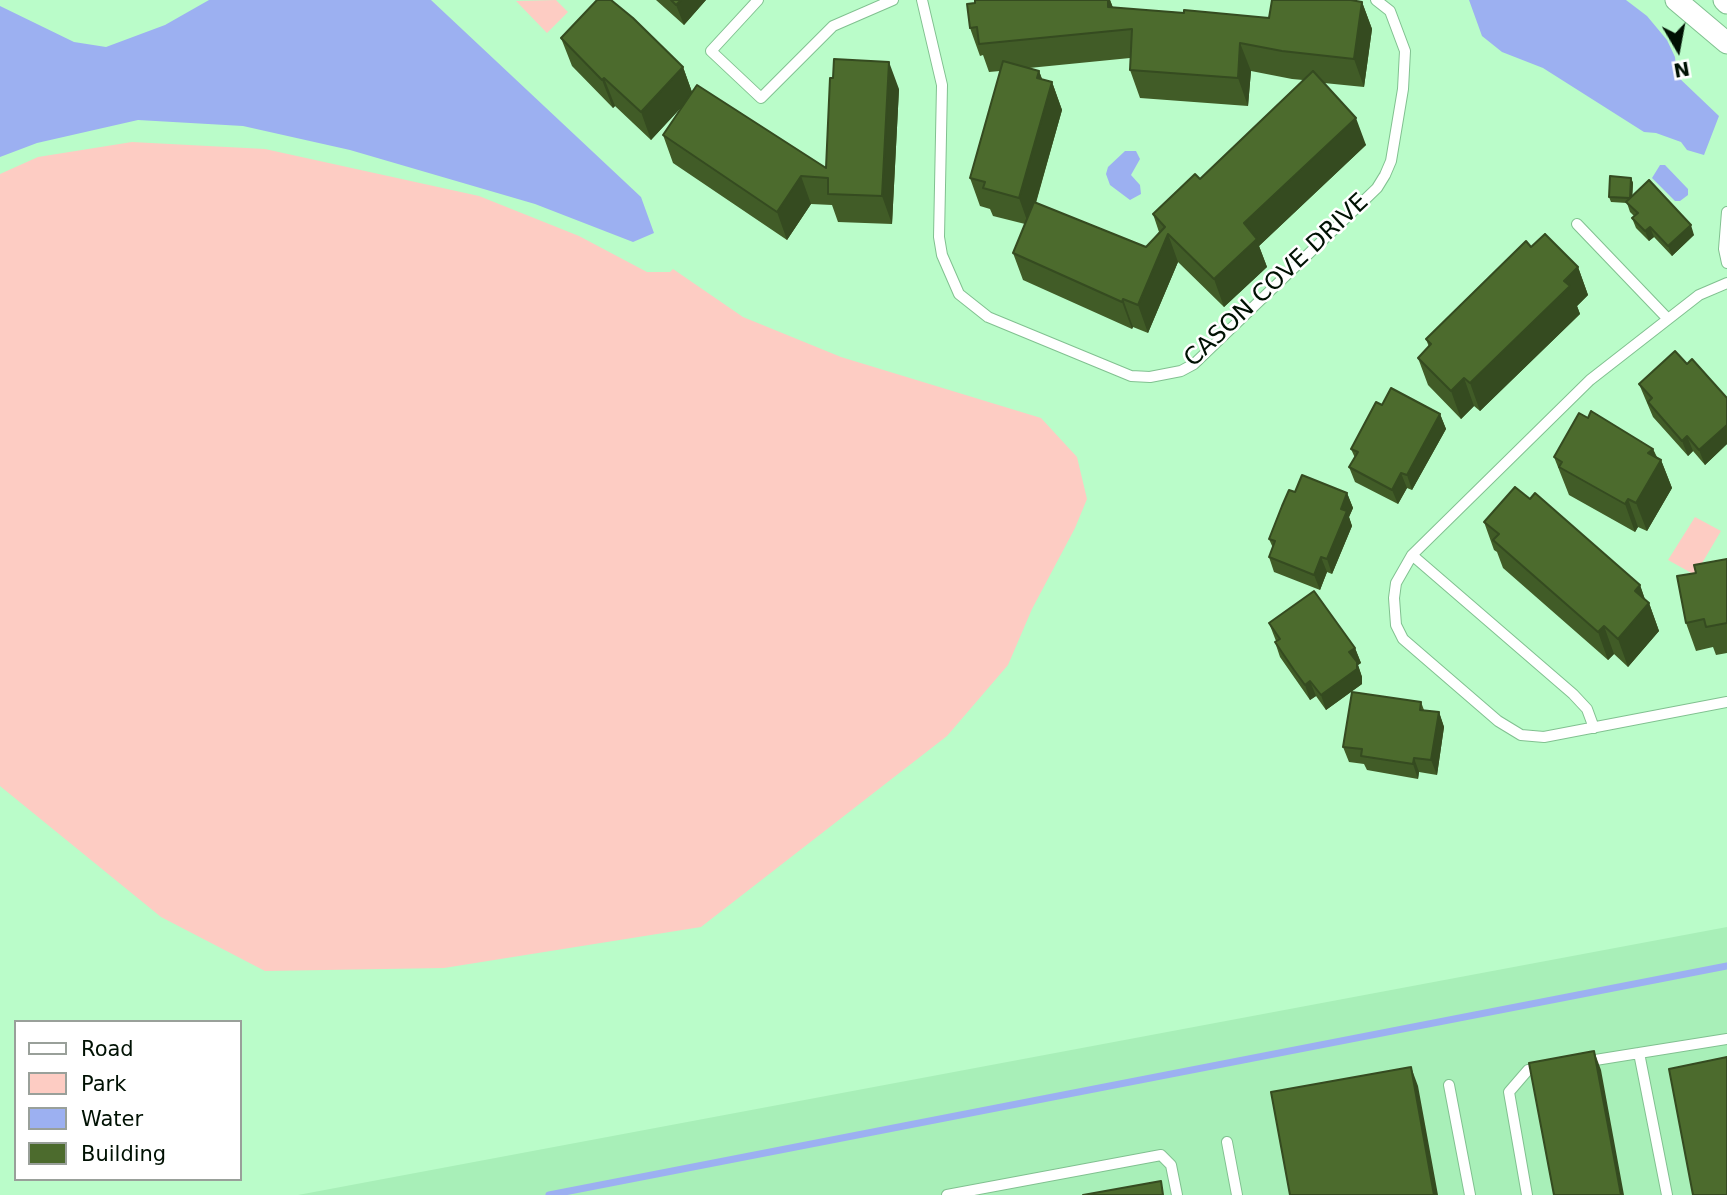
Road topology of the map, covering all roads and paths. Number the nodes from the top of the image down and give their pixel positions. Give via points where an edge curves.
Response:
1 (758, 0) edge
2 (892, 0) edge
3 (922, 0) edge
4 (1376, 0) edge
5 (1676, 0) edge
6 (1727, 43) edge
7 (1727, 212) edge
8 (1577, 224) dead end
9 (1727, 263) edge
10 (1727, 283) edge
11 (1667, 318) junction
12 (1412, 555) junction
13 (1727, 702) edge
14 (1594, 728) junction
15 (1727, 1039) edge
16 (1639, 1053) junction
17 (1565, 1064) edge
18 (1553, 1066) edge
19 (1448, 1085) dead end
20 (1227, 1142) dead end
21 (947, 1195) edge
22 (1177, 1195) edge
23 (1237, 1195) edge
24 (1470, 1195) edge
25 (1527, 1195) edge
26 (1667, 1195) edge

1 - 2 lane via 711,51 761,98 833,26
3 - 4 lane, CASON COVE DRIVE via 942,86 939,237 959,294 988,317 1131,376 1150,377 1194,364 1381,182 1391,161 1405,67 1398,27 1390,11
5 - 6 street
7 - 9 lane
8 - 11 lane
10 - 11 lane via 1699,295
11 - 12 lane via 1590,380
12 - 14 lane via 1573,694 1587,709
12 - 14 lane via 1396,583 1394,598 1396,625 1403,639 1498,721 1521,735 1544,737
13 - 14 lane
15 - 16 lane
16 - 17 lane
16 - 26 lane
18 - 25 lane via 1528,1070 1509,1092
19 - 24 lane
20 - 23 lane
21 - 22 lane via 1161,1155 1171,1165

